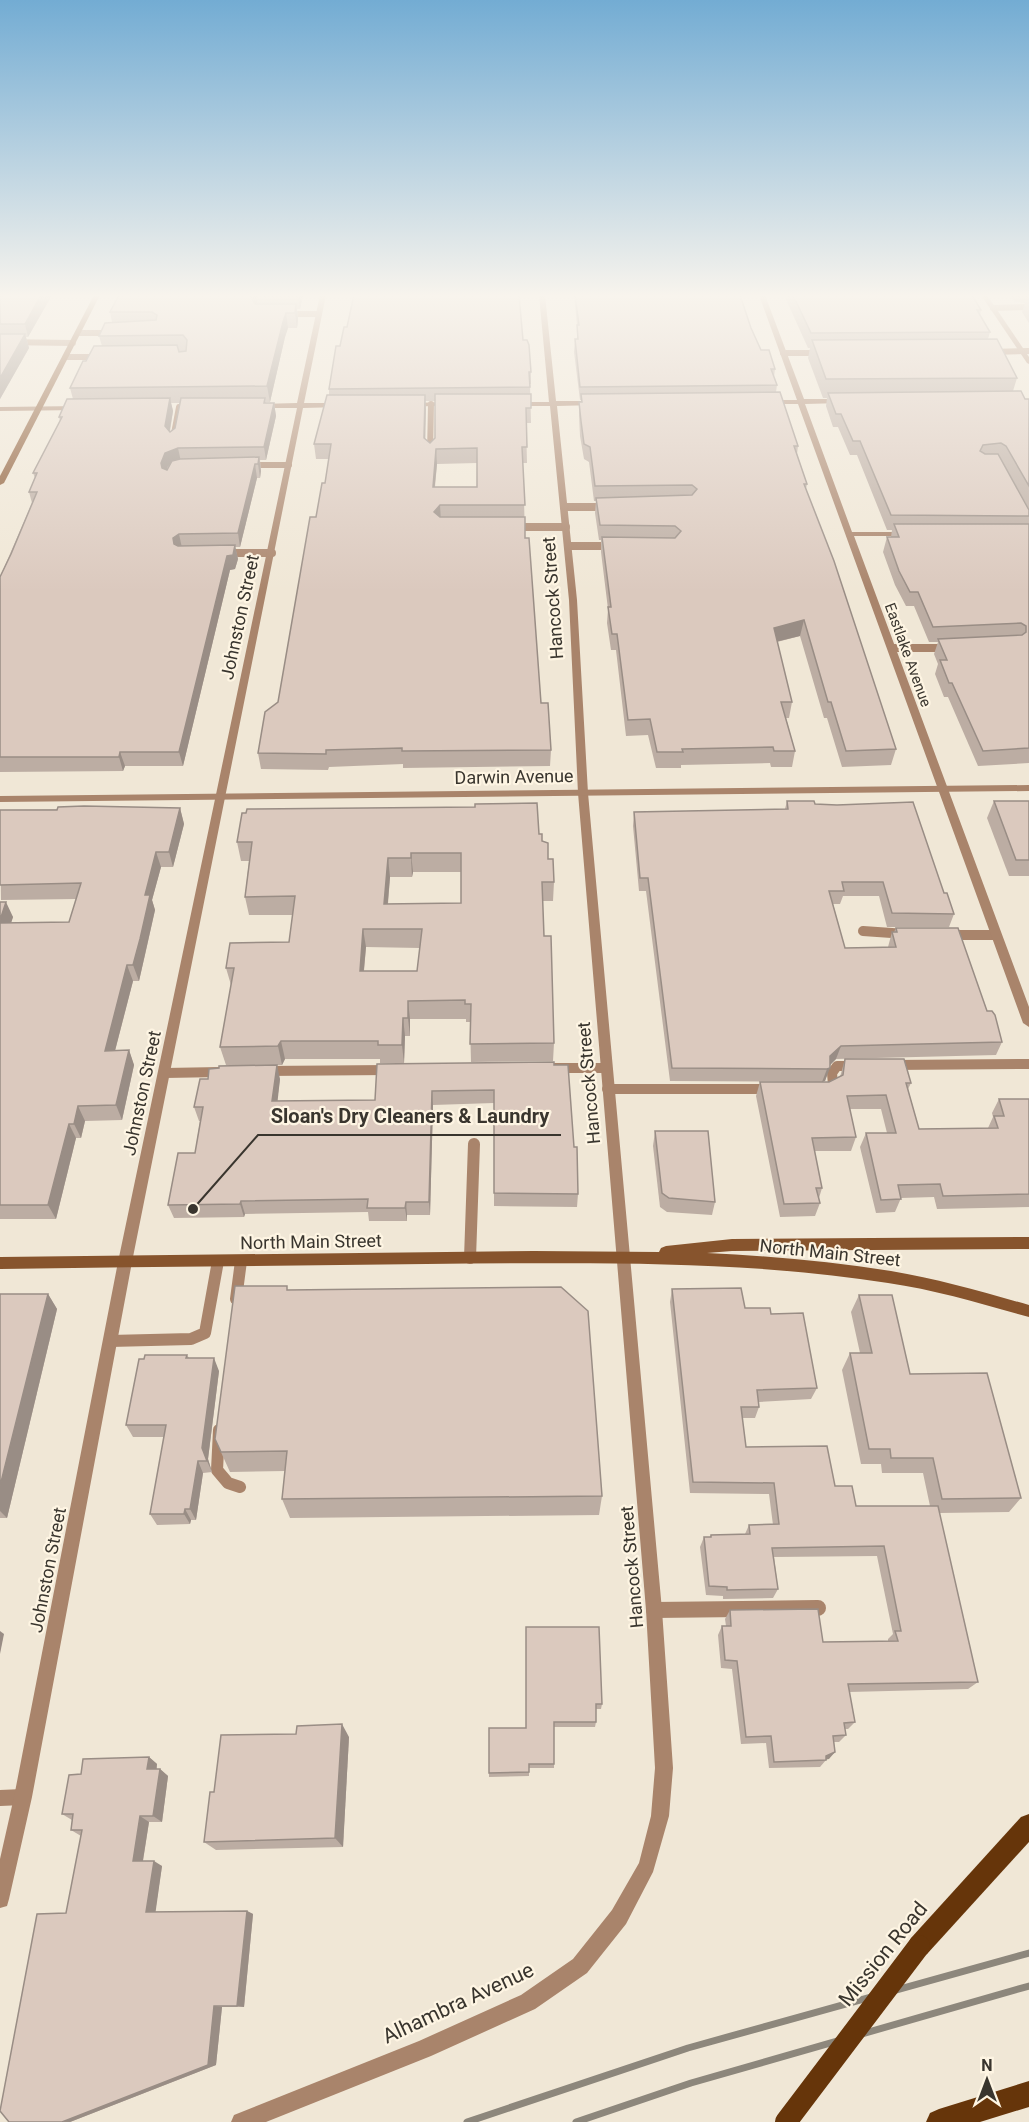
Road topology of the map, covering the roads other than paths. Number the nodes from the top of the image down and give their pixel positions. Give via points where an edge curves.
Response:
1 (47, 394) edge
2 (303, 394) edge
3 (550, 394) edge
4 (797, 394) edge
5 (846, 401) edge
6 (765, 402) edge
7 (800, 402) junction
8 (551, 403) junction
9 (610, 403) edge
10 (431, 404) junction
11 (455, 404) edge
12 (503, 404) edge
13 (348, 405) edge
14 (396, 405) edge
15 (254, 406) edge
16 (301, 406) junction
17 (168, 407) edge
18 (179, 407) junction
19 (188, 407) edge
20 (40, 408) junction
21 (86, 408) edge
22 (0, 409) edge
23 (173, 440) edge
24 (430, 453) edge
25 (243, 465) edge
26 (290, 465) junction
27 (0, 483) edge
28 (621, 506) edge
29 (564, 507) junction
30 (508, 527) edge
31 (566, 527) junction
32 (850, 534) junction
33 (909, 534) edge
34 (568, 546) junction
35 (629, 547) edge
36 (217, 553) edge
37 (272, 553) junction
38 (892, 648) junction
39 (961, 648) edge
40 (940, 788) junction
41 (1029, 788) edge
42 (583, 793) junction
43 (221, 797) junction
44 (0, 799) edge
45 (863, 931) dead end
46 (914, 934) edge
47 (935, 934) edge
48 (996, 935) junction
49 (1029, 1023) edge
50 (1029, 1064) edge
51 (546, 1068) edge
52 (605, 1068) junction
53 (403, 1070) edge
54 (165, 1072) junction
55 (236, 1072) edge
56 (248, 1072) edge
57 (607, 1089) junction
58 (779, 1089) edge
59 (813, 1089) edge
60 (474, 1144) dead end
61 (1029, 1243) edge
62 (623, 1256) junction
63 (470, 1258) junction
64 (218, 1261) junction
65 (241, 1261) junction
66 (125, 1262) junction
67 (0, 1263) edge
68 (1029, 1311) edge
69 (234, 1313) edge
70 (110, 1341) junction
71 (221, 1417) edge
72 (240, 1487) dead end
73 (818, 1608) edge
74 (654, 1610) junction
75 (0, 1797) edge
76 (23, 1797) junction
77 (1028, 1827) edge
78 (647, 1866) joint
79 (0, 1899) edge
80 (1029, 2094) edge
81 (241, 2122) edge
82 (786, 2122) edge
83 (939, 2122) edge

1 - 20 main road
2 - 16 street, Johnston Street
3 - 8 street, Hancock Street
4 - 7 street, Eastlake Avenue
5 - 7 street
6 - 7 street
7 - 32 street, Eastlake Avenue
8 - 9 street
8 - 12 street
8 - 29 street, Hancock Street
10 - 11 street
10 - 14 street
10 - 24 lane
13 - 16 street
15 - 16 street
16 - 26 street, Johnston Street
17 - 18 street
18 - 19 street
18 - 23 lane
20 - 21 street
20 - 22 street
20 - 27 main road
25 - 26 lane
26 - 37 street, Johnston Street
28 - 29 lane
29 - 31 street, Hancock Street
30 - 31 lane
31 - 34 street, Hancock Street
32 - 33 street
32 - 38 street, Eastlake Avenue
34 - 35 lane
34 - 42 street, Hancock Street
36 - 37 lane
37 - 43 street, Johnston Street
38 - 39 lane
38 - 40 street, Eastlake Avenue
40 - 41 street, Darwin Avenue
40 - 42 street, Darwin Avenue
40 - 48 street, Eastlake Avenue
42 - 43 street, Darwin Avenue
42 - 52 street, Hancock Street
43 - 44 street, Darwin Avenue
43 - 54 street, Johnston Street
45 - 46 lane
47 - 48 lane
48 - 49 street, Eastlake Avenue
50 - 59 lane via 837,1066 832,1073 833,1085
51 - 52 lane
52 - 57 street, Hancock Street
53 - 56 lane
54 - 55 lane
54 - 66 street, Johnston Street
57 - 58 lane
57 - 62 street, Hancock Street
60 - 63 lane
61 - 62 main road, North Main Street via 732,1245
62 - 63 main road, North Main Street
62 - 68 main road, North Main Street via 841,1269 936,1285
62 - 74 street, Hancock Street
63 - 65 main road, North Main Street
64 - 65 main road, North Main Street
64 - 66 main road, North Main Street
64 - 70 lane via 205,1333 191,1339
65 - 69 lane
66 - 67 main road, North Main Street
66 - 70 street, Johnston Street
70 - 76 street, Johnston Street
71 - 72 lane via 217,1470 228,1483
73 - 74 lane
74 - 78 street, Hancock Street via 664,1768 660,1816
75 - 76 lane
76 - 79 street, Johnston Street
77 - 82 main road, Mission Road, bridge via 919,1946
78 - 81 street, Alhambra Avenue via 619,1917 580,1966 528,2002 424,2049
80 - 83 main road

